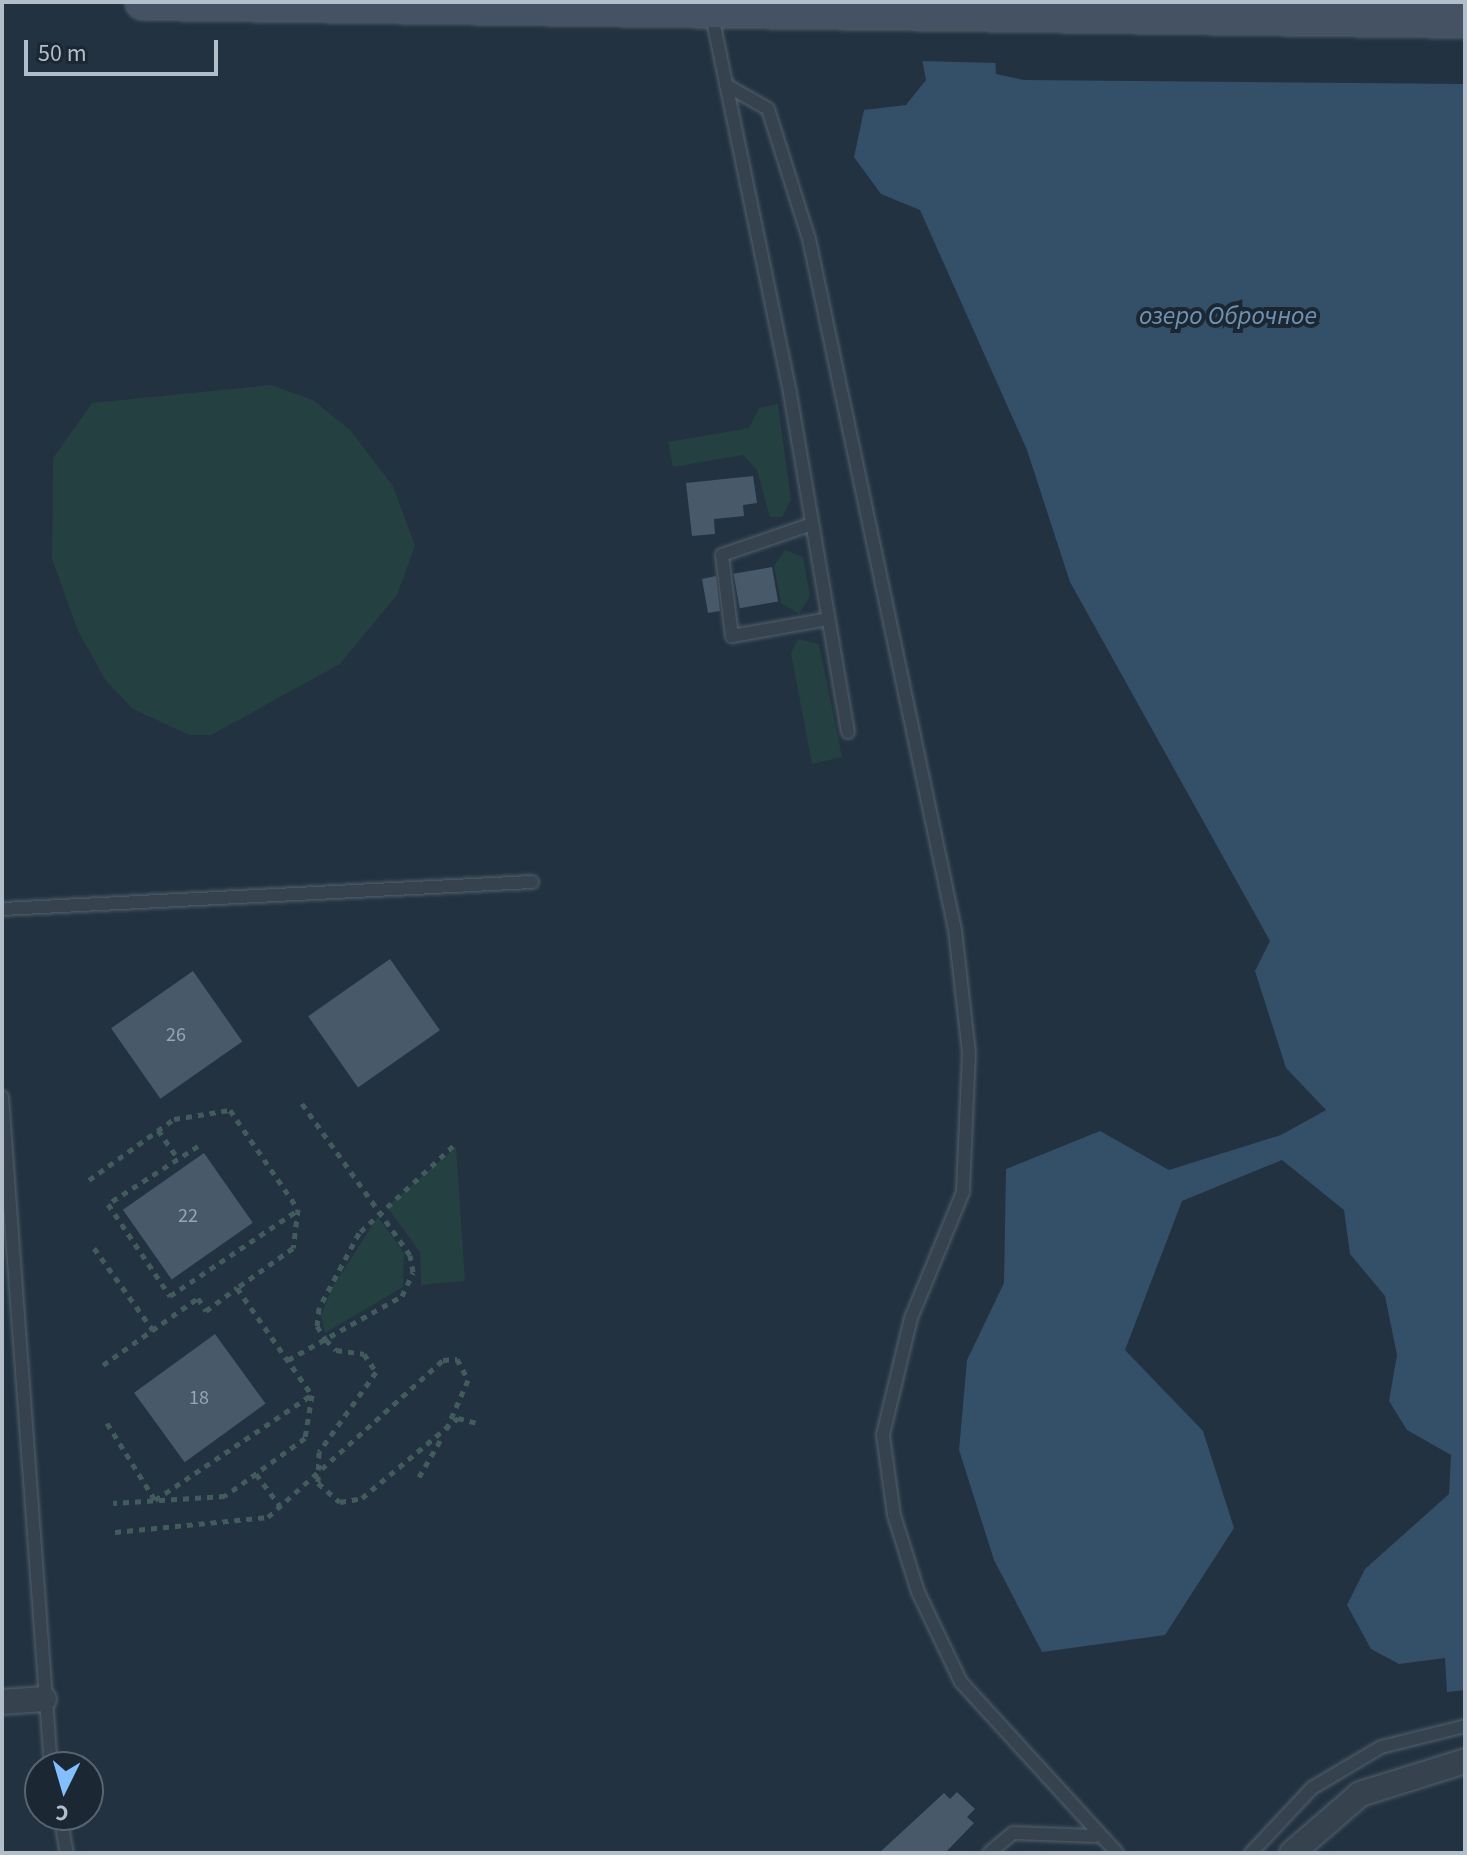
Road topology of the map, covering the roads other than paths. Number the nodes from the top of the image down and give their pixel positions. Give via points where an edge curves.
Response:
1 (143, 2) edge
2 (389, 3) edge
3 (710, 5) edge
4 (1465, 20) edge
5 (726, 85) junction
6 (812, 524) junction
7 (828, 619) junction
8 (848, 732) dead end
9 (532, 882) dead end
10 (2, 909) edge
11 (2, 1097) edge
12 (44, 1699) junction
13 (2, 1702) edge
14 (1465, 1726) edge
15 (49, 1751) edge
16 (1465, 1761) edge
17 (63, 1831) edge
18 (1095, 1836) junction
19 (67, 1853) edge
20 (989, 1853) edge
21 (1117, 1853) edge
22 (1251, 1853) edge
23 (1292, 1853) edge

1 - 2 main road
2 - 3 main road
3 - 4 main road
3 - 5 lane
5 - 6 lane
5 - 18 lane via 768,109 809,239 955,930 969,1052 963,1192 911,1318 883,1435 894,1515 918,1592 961,1682
6 - 7 lane
6 - 7 lane via 722,555 732,636
7 - 8 lane
9 - 10 lane
11 - 12 lane
12 - 13 street
12 - 15 lane
14 - 22 lane via 1381,1747 1312,1788
16 - 23 street via 1360,1794
17 - 19 lane
18 - 20 lane via 1013,1833
18 - 21 lane

